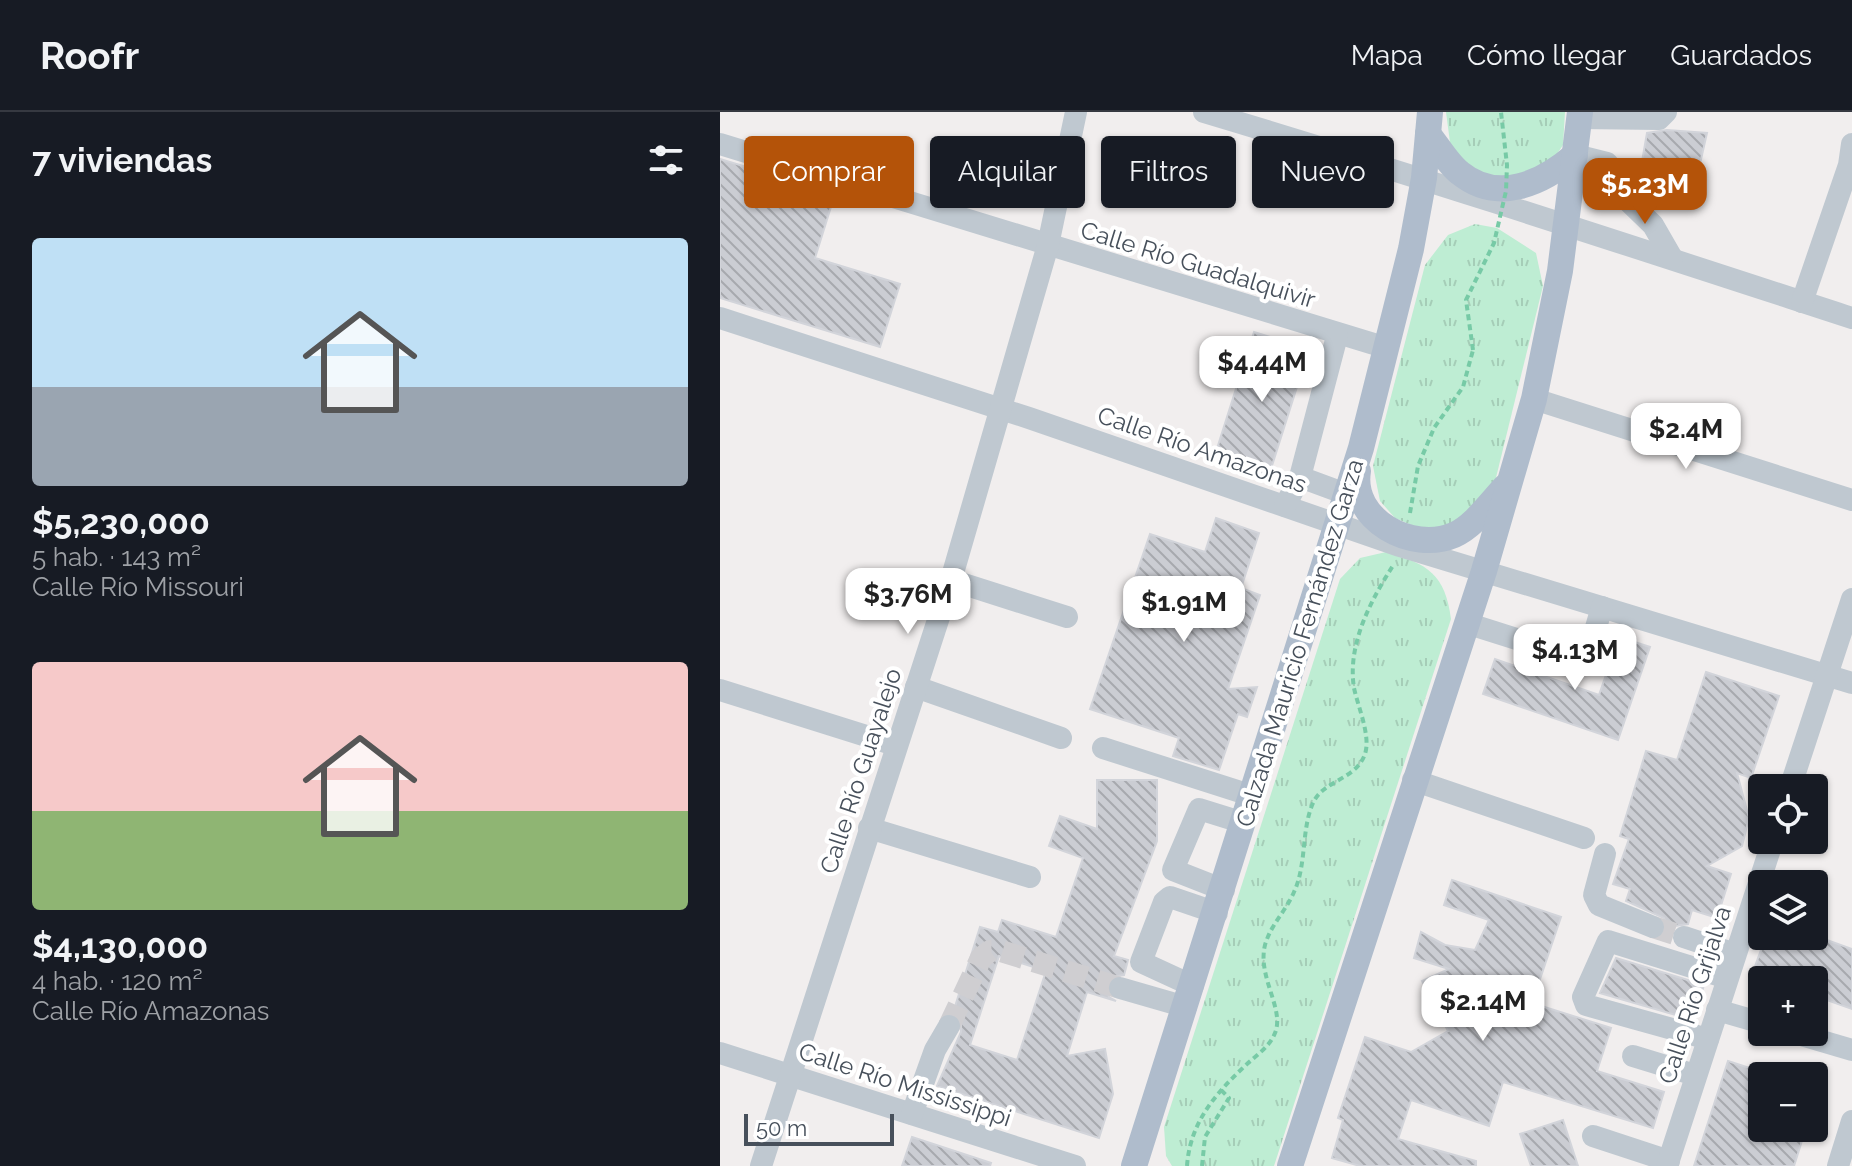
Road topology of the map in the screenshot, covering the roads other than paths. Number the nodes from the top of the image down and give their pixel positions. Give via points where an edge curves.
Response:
1 (1076, 112) edge
2 (1204, 112) edge
3 (1666, 112) edge
4 (1579, 115) edge
5 (1429, 123) edge
6 (720, 144) edge
7 (1575, 155) junction
8 (1851, 158) edge
9 (1424, 178) junction
10 (1566, 226) junction
11 (1048, 245) junction
12 (1672, 258) junction
13 (1802, 302) junction
14 (720, 318) edge
15 (1852, 318) edge
16 (1337, 336) junction
17 (1387, 348) junction
18 (1534, 399) junction
19 (1002, 409) junction
20 (1361, 448) junction
21 (1300, 477) junction
22 (1508, 484) junction
23 (1346, 494) junction
24 (1852, 500) edge
25 (1285, 506) junction
26 (1338, 526) junction
27 (1402, 541) junction
28 (1484, 571) junction
29 (951, 580) junction
30 (1852, 599) edge
31 (1602, 607) junction
32 (1067, 617) dead end
33 (1466, 623) junction
34 (1827, 675) junction
35 (1852, 683) edge
36 (916, 687) junction
37 (720, 690) edge
38 (1061, 738) dead end
39 (895, 745) junction
40 (1103, 748) dead end
41 (1795, 774) edge
42 (1413, 780) junction
43 (1253, 796) junction
44 (1244, 823) junction
45 (869, 828) junction
46 (1584, 838) dead end
47 (1605, 854) dead end
48 (1768, 854) edge
49 (1030, 877) dead end
50 (1220, 902) junction
51 (1653, 927) tunnel mouth
52 (1684, 937) tunnel mouth
53 (1735, 954) junction
54 (1727, 978) junction
55 (1120, 988) tunnel mouth
56 (1189, 996) junction
57 (1717, 1010) junction
58 (1748, 1019) edge
59 (949, 1026) tunnel mouth
60 (1708, 1039) junction
61 (1828, 1043) edge
62 (1852, 1050) edge
63 (720, 1053) edge
64 (1633, 1056) dead end
65 (1695, 1075) junction
66 (791, 1076) junction
67 (912, 1114) junction
68 (1852, 1121) edge
69 (1593, 1136) dead end
70 (1034, 1160) edge
71 (1668, 1163) edge
72 (761, 1166) edge
73 (1075, 1166) edge
74 (1134, 1166) edge
75 (1290, 1166) edge
76 (1838, 1166) edge

1 - 11 street, Calle Río Guayalejo
2 - 9 street
3 - 4 street via 1659,119
4 - 7 main road
5 - 7 main road via 1459,173 1475,182 1508,189 1539,182
5 - 9 main road, Calzada Mauricio Fernández Garza
6 - 11 street, Calle Río Guadalquivir
7 - 10 main road
7 - 12 street via 1607,163 1622,195 1653,225
8 - 13 street
9 - 10 street
9 - 17 main road, Calzada Mauricio Fernández Garza
10 - 12 street
10 - 18 main road
11 - 16 street, Calle Río Guadalquivir
11 - 19 street, Calle Río Guayalejo
12 - 13 street
13 - 15 street
14 - 19 street, Calle Río Amazonas
16 - 17 street, Calle Río Guadalquivir
16 - 21 street
17 - 20 main road, Calzada Mauricio Fernández Garza
18 - 22 main road
18 - 24 street
19 - 25 street, Calle Río Amazonas
19 - 29 street, Calle Río Guayalejo
20 - 23 main road, Calzada Mauricio Fernández Garza
20 - 27 main road via 1356,483 1360,501
21 - 23 street
21 - 25 street
22 - 27 main road via 1453,535
22 - 28 main road
23 - 26 main road, Calzada Mauricio Fernández Garza
25 - 26 street, Calle Río Amazonas
26 - 27 street, Calle Río Amazonas
26 - 43 main road, Calzada Mauricio Fernández Garza
27 - 28 street, Calle Río Amazonas
28 - 31 street, Calle Río Amazonas
28 - 33 main road
29 - 32 street
29 - 36 street, Calle Río Guayalejo
30 - 34 street
31 - 33 street via 1586,661
31 - 34 street, Calle Río Amazonas
33 - 42 main road
34 - 35 street, Calle Río Amazonas
34 - 41 street
36 - 38 street
36 - 39 street, Calle Río Guayalejo
37 - 39 street
39 - 45 street, Calle Río Guayalejo
40 - 43 street
42 - 46 street
42 - 75 main road
43 - 44 main road, Calzada Mauricio Fernández Garza
44 - 50 main road, Calzada Mauricio Fernández Garza
44 - 50 street via 1199,809 1173,870
45 - 49 street
45 - 66 street, Calle Río Guayalejo
47 - 51 street via 1594,895 1599,905
48 - 53 street, Calle Río Grijalva
50 - 56 main road, Calzada Mauricio Fernández Garza
50 - 56 street via 1170,897 1141,962
52 - 53 street
53 - 54 street, Calle Río Grijalva
54 - 57 street, Calle Río Grijalva
54 - 60 street via 1608,941 1583,997 1586,1005
55 - 56 street
56 - 74 main road, Calzada Mauricio Fernández Garza
57 - 58 street
57 - 60 street, Calle Río Grijalva
59 - 67 street
60 - 65 street, Calle Río Grijalva
61 - 62 street
63 - 66 street, Calle Río Mississippi
64 - 65 street
65 - 71 street, Calle Río Grijalva
66 - 67 street, Calle Río Mississippi
66 - 72 street, Calle Río Guayalejo
67 - 70 street, Calle Río Mississippi
68 - 76 street
69 - 71 street
70 - 73 street, Calle Río Mississippi

